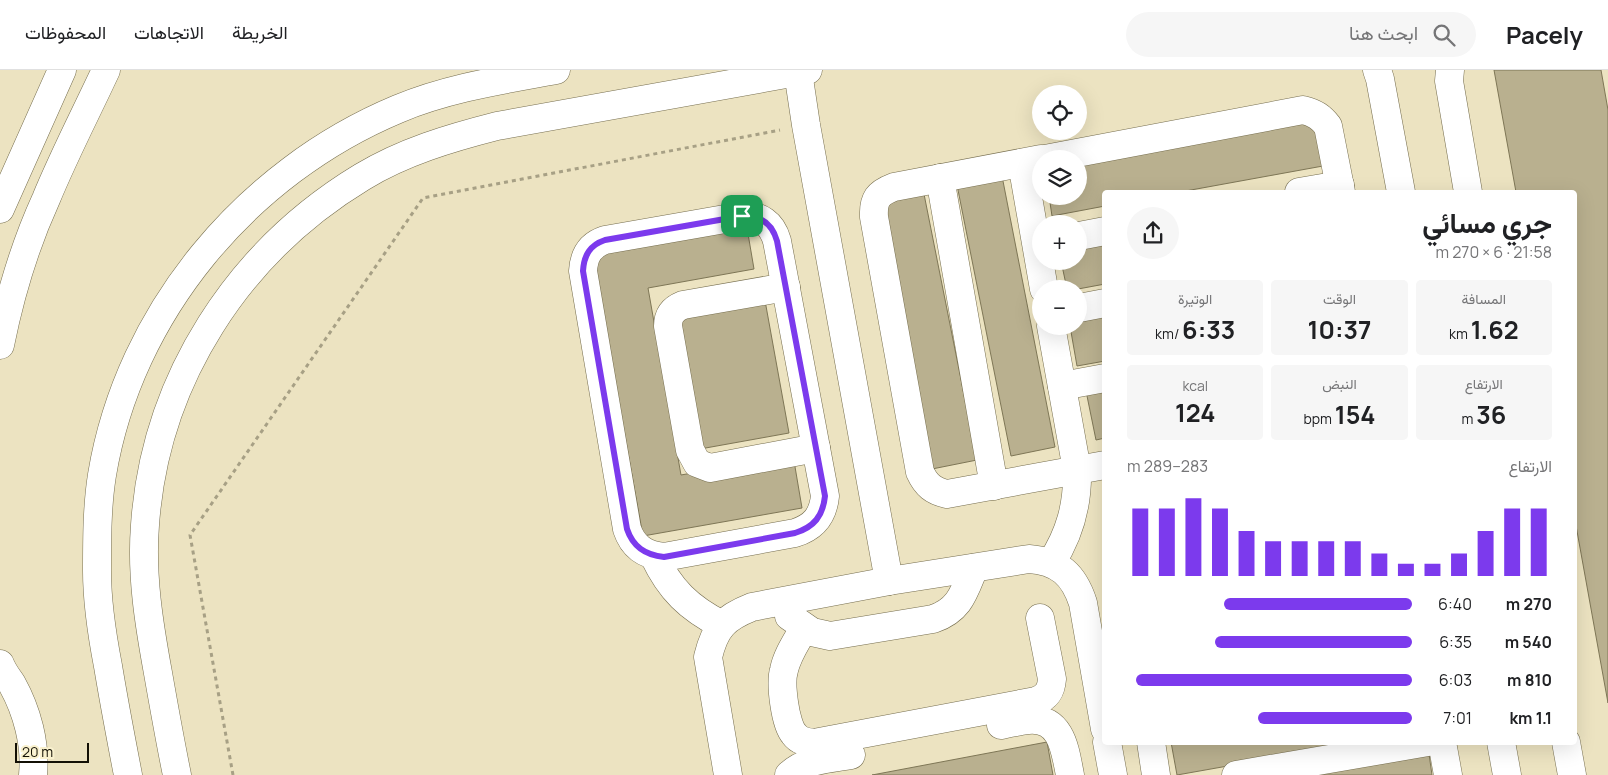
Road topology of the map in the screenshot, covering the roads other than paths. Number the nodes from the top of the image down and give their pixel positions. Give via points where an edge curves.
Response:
1 (62, 70) edge
2 (106, 70) edge
3 (556, 70) edge
4 (1450, 70) edge
5 (803, 71) edge
6 (1379, 73) edge
7 (1087, 150) edge
8 (1032, 161) edge
9 (940, 178) junction
10 (1341, 188) edge
11 (1320, 190) edge
12 (1401, 190) edge
13 (1468, 190) edge
14 (0, 209) edge
15 (1102, 231) edge
16 (1087, 234) edge
17 (786, 286) junction
18 (1102, 304) edge
19 (1087, 306) edge
20 (1053, 335) edge
21 (0, 345) edge
22 (1102, 379) edge
23 (1062, 386) junction
24 (816, 448) junction
25 (1102, 466) edge
26 (1077, 470) junction
27 (994, 486) junction
28 (654, 556) junction
29 (1051, 563) junction
30 (974, 568) junction
31 (889, 581) junction
32 (771, 603) junction
33 (1040, 618) dead end
34 (722, 625) junction
35 (804, 628) junction
36 (0, 664) edge
37 (1102, 712) edge
38 (1108, 745) edge
39 (1151, 745) edge
40 (1411, 745) edge
41 (1443, 745) edge
42 (1502, 745) edge
43 (1567, 745) edge
44 (33, 775) edge
45 (128, 775) edge
46 (177, 775) edge
47 (728, 775) edge
48 (789, 775) edge
49 (1070, 775) edge
50 (1113, 775) edge
51 (1156, 775) edge
52 (1236, 775) edge
53 (1448, 775) edge
54 (1507, 775) edge
55 (1572, 775) edge

1 - 14 street
2 - 21 street via 45,199 23,258
3 - 45 street via 493,81 398,109 311,155 250,204 202,254 148,336 112,428 102,476 98,524 100,622
4 - 13 street via 1449,81
5 - 31 street via 806,124
5 - 46 street via 496,126 450,138 363,176 323,202 253,267 223,304 198,344 162,432 151,478 145,525 148,621
6 - 12 street
7 - 10 street via 1303,110 1313,112 1328,126
8 - 9 street
9 - 27 street
9 - 27 street via 884,190 873,206 874,217 918,462 924,480 938,492 947,494
10 - 11 street
15 - 16 street
17 - 24 street
17 - 24 street via 683,305 671,312 668,326 690,450 698,463 710,468
17 - 28 street via 774,231 761,218 752,216 605,240 586,254 583,271 627,529 636,546
18 - 19 street
20 - 23 street
22 - 23 street
23 - 26 street
24 - 28 street via 824,507 814,524 805,530 664,557
25 - 26 street
26 - 27 street
26 - 29 street via 1073,519
28 - 34 street via 672,588 684,601
29 - 30 street via 1029,559
29 - 37 street via 1062,569 1079,590
30 - 31 street
30 - 35 street via 958,603 942,616 839,635 820,635
31 - 32 street
32 - 34 street via 735,613
32 - 35 street
33 - 35 street via 1052,679 1052,687 1043,698 814,742 798,739 792,733 783,691 784,669
34 - 47 street via 712,640 708,657
36 - 44 street via 22,704 29,725
38 - 50 street
39 - 51 street
40 - 52 street
41 - 53 street
42 - 54 street
43 - 55 street
48 - 49 street via 807,763 1033,720 1048,724 1057,731 1063,741

